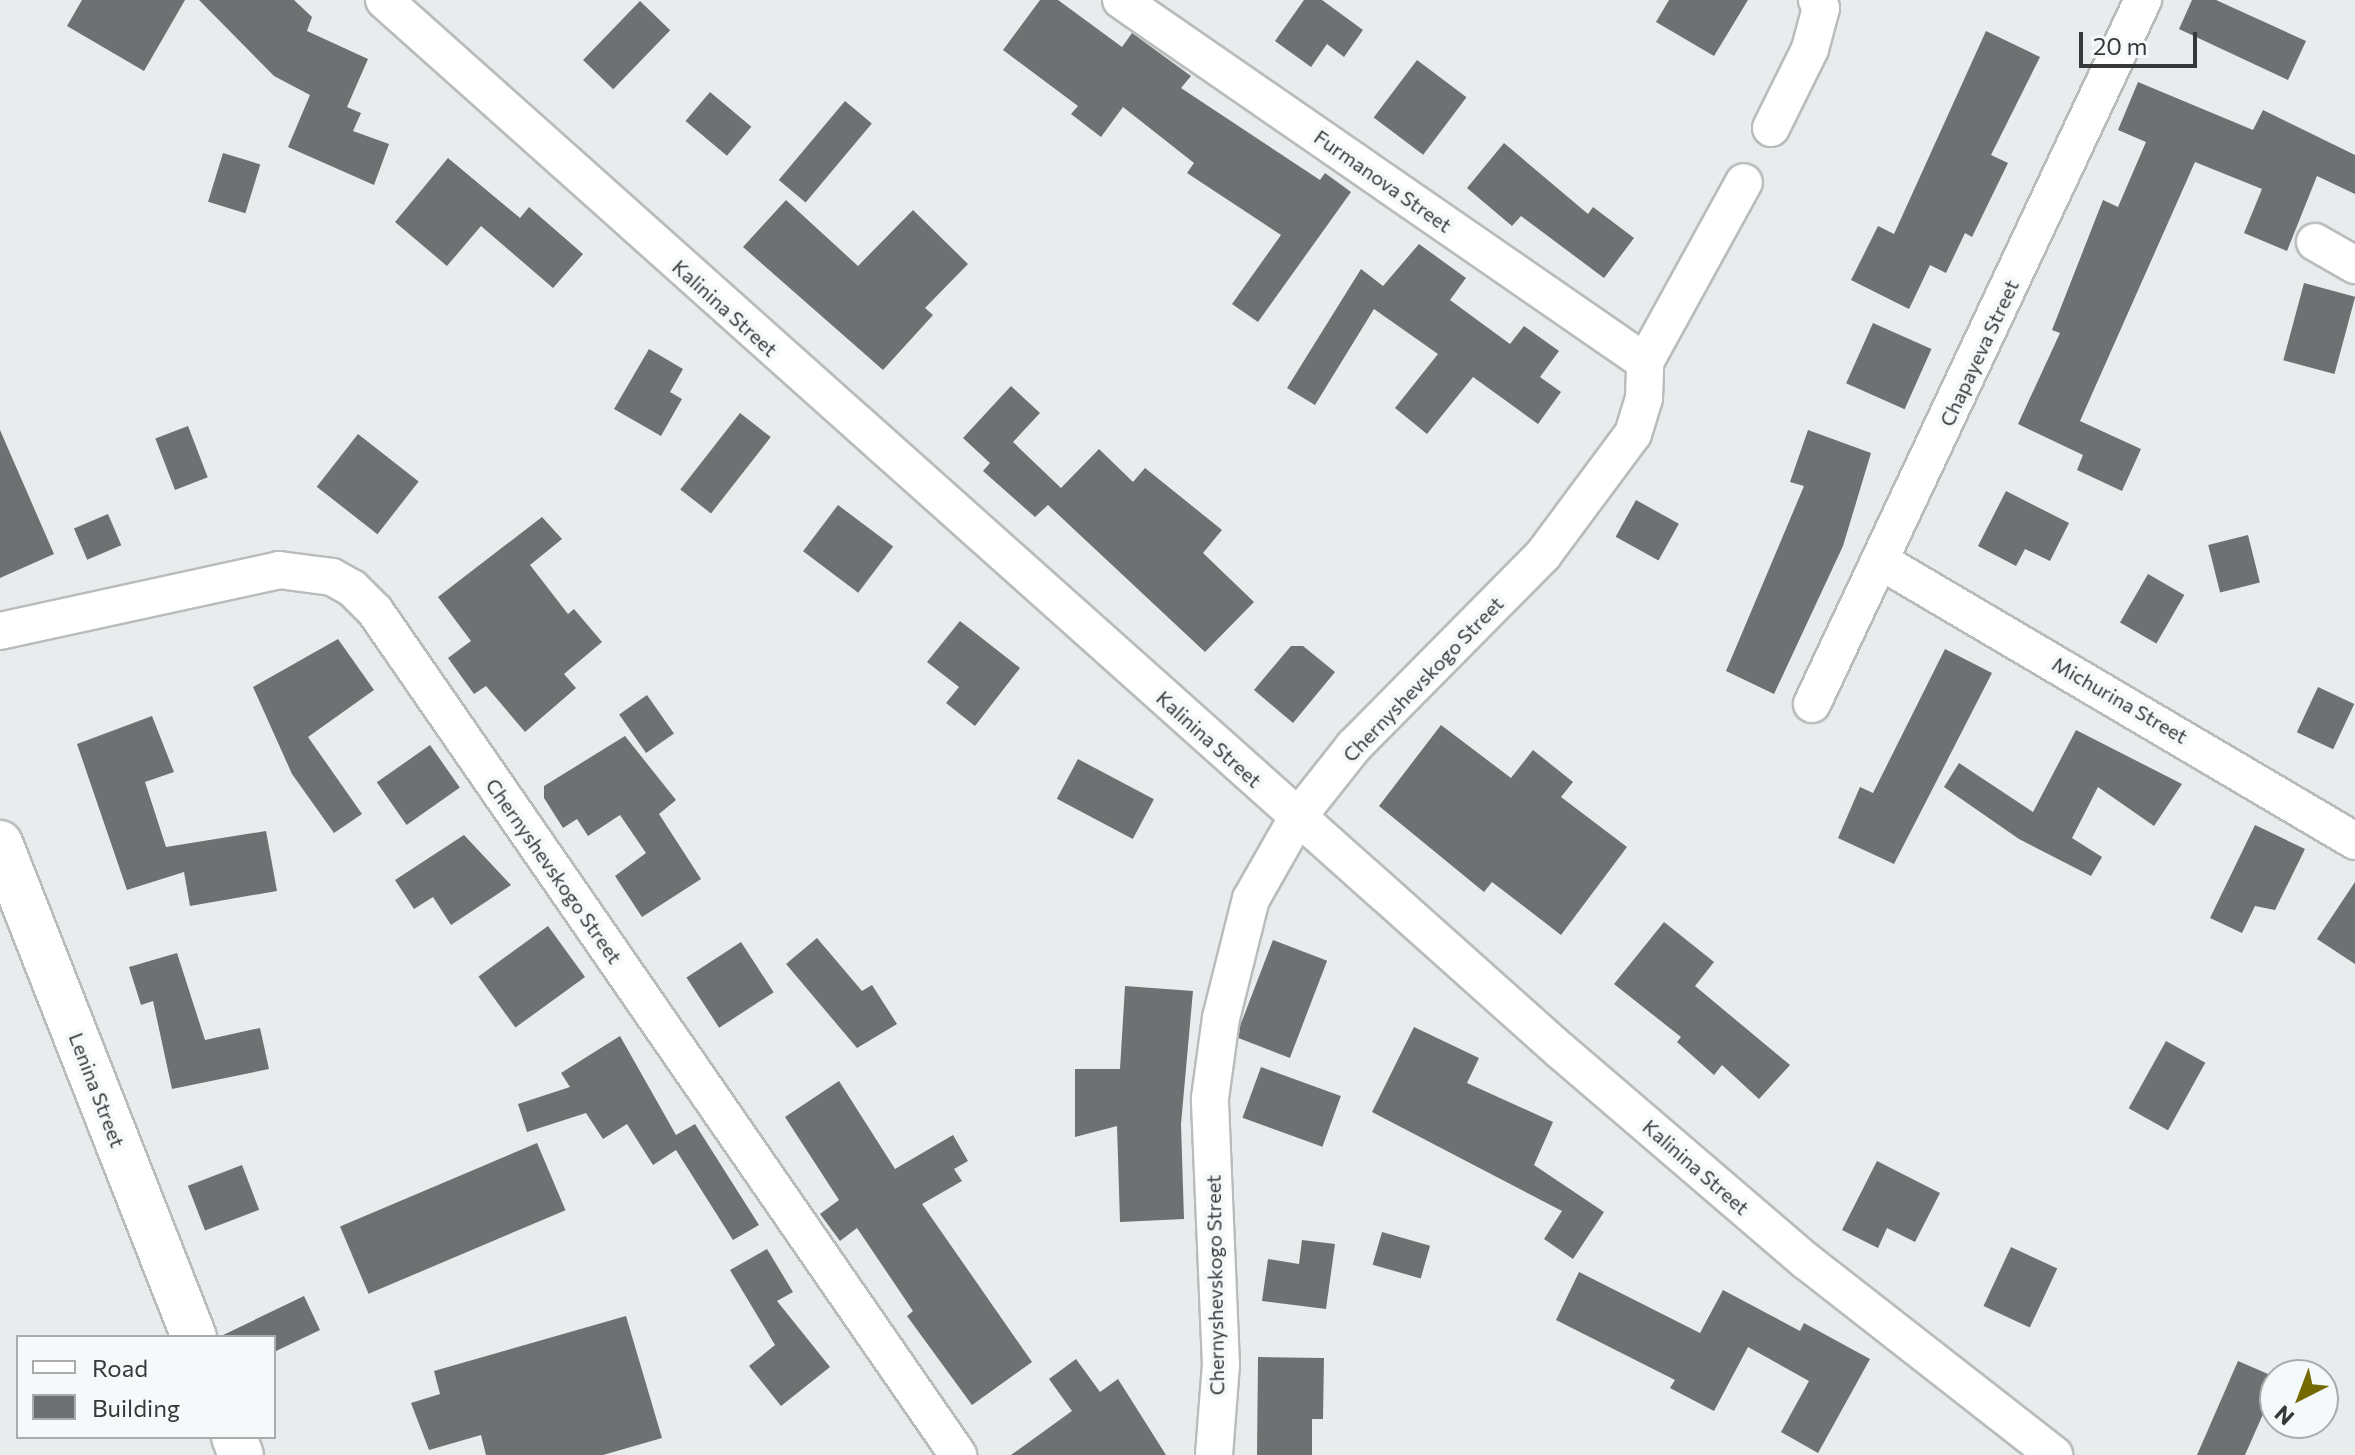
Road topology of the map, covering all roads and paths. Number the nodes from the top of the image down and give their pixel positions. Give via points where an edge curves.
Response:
1 (384, 0) edge
2 (1121, 0) edge
3 (1817, 0) edge
4 (2143, 0) edge
5 (1771, 128) dead end
6 (1744, 182) dead end
7 (2315, 242) dead end
8 (2355, 265) edge
9 (1645, 362) junction
10 (1882, 562) junction
11 (0, 631) edge
12 (1812, 704) dead end
13 (1297, 818) junction
14 (2355, 841) edge
15 (0, 843) edge
16 (193, 1335) edge
17 (958, 1455) edge
18 (1214, 1455) edge
19 (2054, 1455) edge

1 - 13 street, Kalinina Street
2 - 9 street, Furmanova Street
3 - 5 street via 1821,8 1810,49
4 - 10 street, Chapayeva Street
6 - 9 street, Chernyshevskogo Street
7 - 8 street
9 - 13 street, Chernyshevskogo Street via 1644,398 1633,434 1543,555 1354,746
10 - 12 street, Chapayeva Street
10 - 14 street, Michurina Street
11 - 17 street, Chernyshevskogo Street via 279,570 322,574 352,588 375,611
13 - 18 street, Chernyshevskogo Street via 1251,899 1221,1018 1210,1098 1221,1365
13 - 19 street, Kalinina Street via 1806,1261
15 - 16 street, Lenina Street

